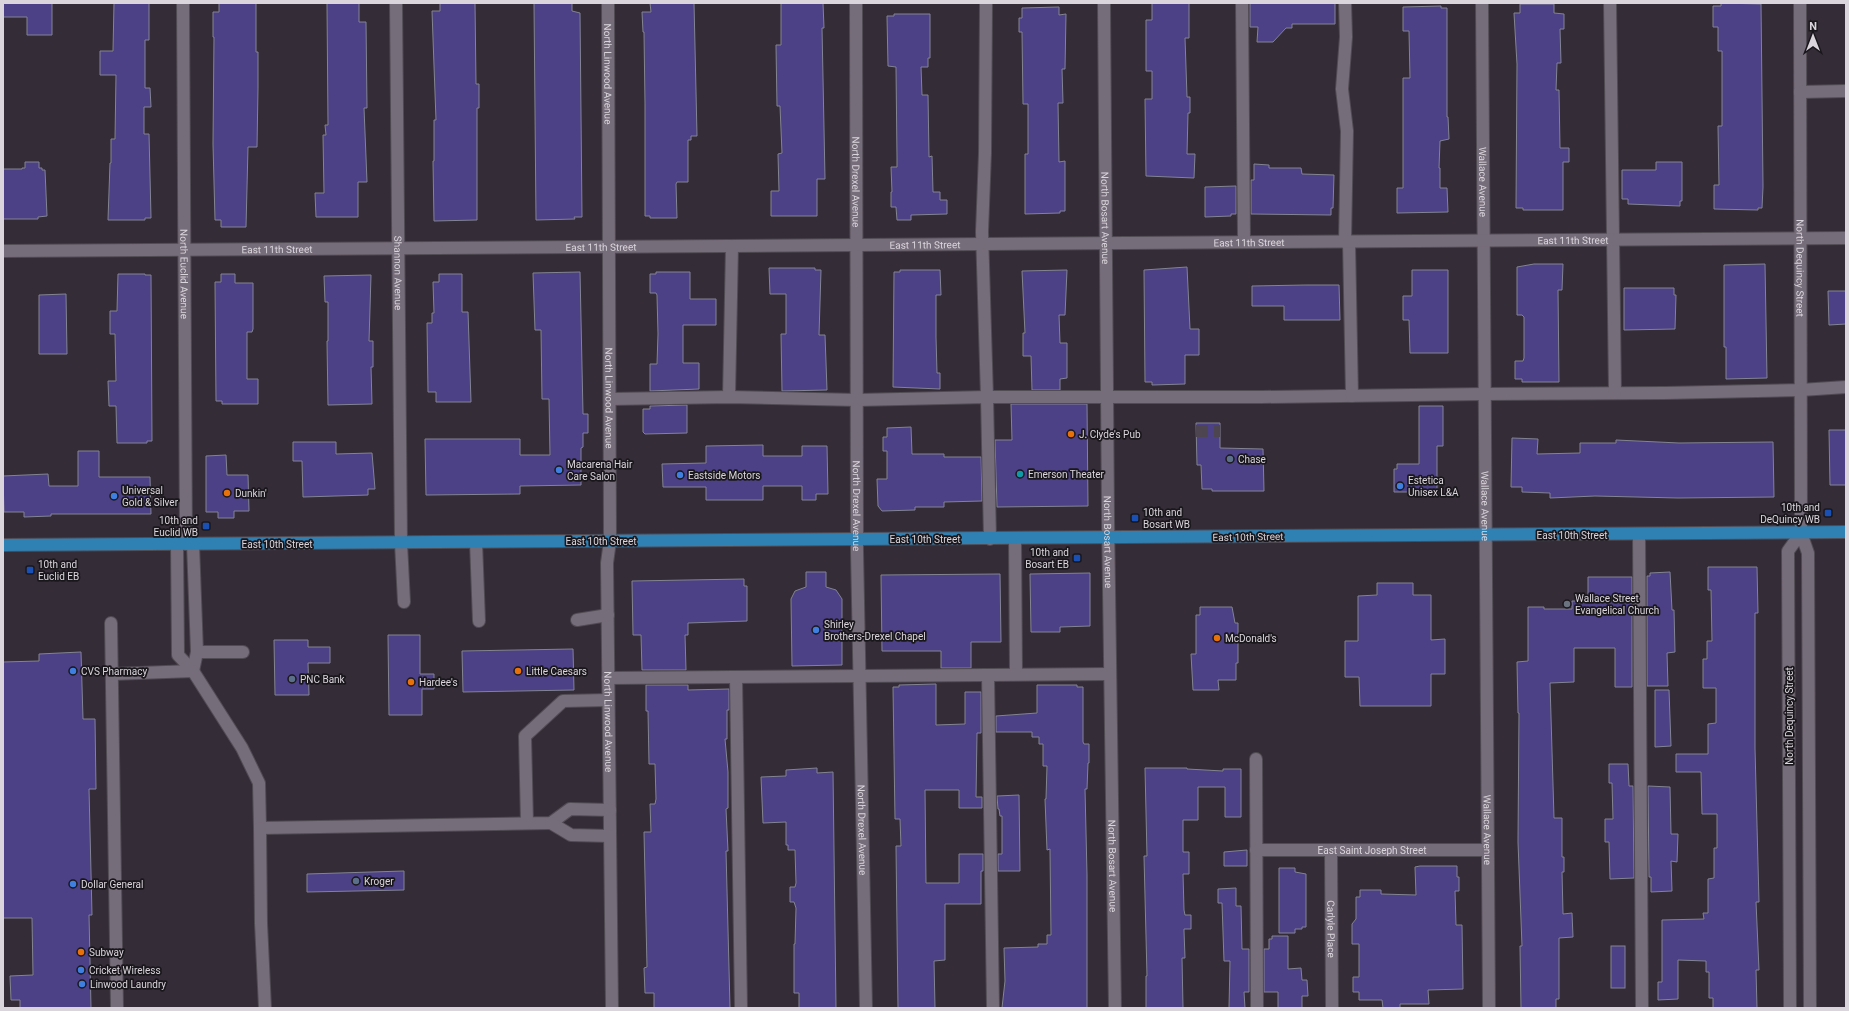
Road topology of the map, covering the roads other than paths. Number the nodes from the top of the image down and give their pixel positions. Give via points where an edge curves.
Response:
1 (183, 3) edge
2 (396, 3) edge
3 (608, 3) edge
4 (856, 3) edge
5 (986, 3) edge
6 (1104, 3) edge
7 (1242, 3) edge
8 (1345, 3) edge
9 (1482, 3) edge
10 (1610, 3) edge
11 (1800, 3) edge
12 (1846, 91) edge
13 (1800, 92) junction
14 (1801, 238) junction
15 (1846, 238) edge
16 (1614, 239) junction
17 (1483, 240) junction
18 (1244, 242) junction
19 (1347, 242) junction
20 (1106, 243) junction
21 (983, 244) junction
22 (857, 245) junction
23 (732, 246) junction
24 (609, 247) junction
25 (398, 248) junction
26 (185, 250) junction
27 (3, 251) edge
28 (1846, 387) edge
29 (1801, 390) junction
30 (1615, 393) junction
31 (1484, 394) junction
32 (1352, 396) junction
33 (729, 397) junction
34 (987, 397) junction
35 (1107, 397) junction
36 (610, 400) junction
37 (857, 400) junction
38 (1846, 532) edge
39 (1801, 533) junction
40 (1639, 534) junction
41 (1485, 535) junction
42 (1108, 537) junction
43 (858, 539) junction
44 (990, 539) junction
45 (1015, 539) junction
46 (610, 541) junction
47 (476, 542) junction
48 (401, 543) junction
49 (185, 544) junction
50 (3, 546) edge
51 (404, 602) dead end
52 (608, 615) junction
53 (478, 620) dead end
54 (577, 620) dead end
55 (111, 623) dead end
56 (197, 652) junction
57 (243, 652) dead end
58 (193, 672) junction
59 (112, 674) junction
60 (1016, 674) junction
61 (1110, 674) junction
62 (988, 675) junction
63 (860, 676) junction
64 (736, 677) junction
65 (608, 678) junction
66 (608, 700) junction
67 (1256, 759) dead end
68 (610, 810) junction
69 (527, 823) junction
70 (551, 823) junction
71 (260, 828) junction
72 (610, 836) junction
73 (1256, 850) junction
74 (1488, 850) junction
75 (1331, 851) junction
76 (1790, 903) junction
77 (1809, 903) junction
78 (117, 1008) edge
79 (265, 1008) edge
80 (612, 1008) edge
81 (741, 1008) edge
82 (866, 1008) edge
83 (993, 1008) edge
84 (1115, 1008) edge
85 (1257, 1008) edge
86 (1332, 1008) edge
87 (1489, 1008) edge
88 (1642, 1008) edge
89 (1790, 1008) edge
90 (1810, 1008) edge

1 - 26 street, North Euclid Avenue
2 - 25 street, Shannon Avenue
3 - 24 street, North Linwood Avenue
4 - 22 street, North Drexel Avenue
5 - 21 street
6 - 20 street, North Bosart Avenue
7 - 18 street
8 - 19 street via 1346,37 1342,89 1347,131
9 - 17 street, Wallace Avenue
10 - 16 street
11 - 13 street, North Dequincy Street
12 - 13 street
13 - 14 street, North Dequincy Street
14 - 15 street, East 11th Street
14 - 16 street, East 11th Street
14 - 29 street, North Dequincy Street
16 - 17 street, East 11th Street
16 - 30 street
17 - 19 street, East 11th Street
17 - 31 street, Wallace Avenue
18 - 19 street, East 11th Street
18 - 20 street, East 11th Street
19 - 32 street
20 - 21 street, East 11th Street
20 - 35 street, North Bosart Avenue
21 - 22 street, East 11th Street
21 - 34 street
22 - 23 street, East 11th Street
22 - 37 street, North Drexel Avenue
23 - 24 street, East 11th Street
23 - 33 street
24 - 25 street, East 11th Street
24 - 36 street, North Linwood Avenue
25 - 26 street, East 11th Street
25 - 48 street, Shannon Avenue
26 - 27 street, East 11th Street
26 - 49 street, North Euclid Avenue
28 - 29 street
29 - 30 street
29 - 39 street, North Dequincy Street
30 - 31 street
31 - 32 street
31 - 41 street, Wallace Avenue
32 - 35 street
33 - 36 street
33 - 37 street
34 - 35 street
34 - 37 street
34 - 44 street
35 - 42 street, North Bosart Avenue
36 - 46 street, North Linwood Avenue
37 - 43 street, North Drexel Avenue
38 - 39 main road, East 10th Street
39 - 40 main road, East 10th Street
39 - 76 street, North Dequincy Street via 1788,551
39 - 77 street, North Dequincy Street via 1808,553
40 - 41 main road, East 10th Street
40 - 88 street
41 - 42 main road, East 10th Street
41 - 74 street, Wallace Avenue
42 - 45 main road, East 10th Street
42 - 61 street, North Bosart Avenue
43 - 44 main road, East 10th Street
43 - 46 main road, East 10th Street
43 - 63 street, North Drexel Avenue
44 - 45 main road, East 10th Street
45 - 60 street
46 - 47 main road, East 10th Street
46 - 52 street, North Linwood Avenue via 607,563
47 - 48 main road, East 10th Street
47 - 53 street
48 - 49 main road, East 10th Street
48 - 51 street, Shannon Avenue
49 - 50 main road, East 10th Street
49 - 56 street
49 - 58 street via 178,654
52 - 54 street
52 - 65 street, North Linwood Avenue
55 - 59 street
56 - 57 street
56 - 58 street
58 - 59 street
58 - 71 street via 242,748 259,783
59 - 78 street
60 - 61 street
60 - 62 street
61 - 84 street, North Bosart Avenue
62 - 63 street
62 - 83 street
63 - 64 street
63 - 82 street, North Drexel Avenue
64 - 65 street
64 - 81 street
65 - 66 street, North Linwood Avenue
66 - 68 street, North Linwood Avenue
66 - 69 street via 563,701 525,736
67 - 73 street
68 - 70 street via 570,809
68 - 72 street, North Linwood Avenue
69 - 70 street
69 - 71 street
70 - 72 street via 571,836
71 - 79 street
72 - 80 street, North Linwood Avenue
73 - 75 street, East Saint Joseph Street
73 - 85 street
74 - 75 street, East Saint Joseph Street
74 - 87 street, Wallace Avenue
75 - 86 street, Carlyle Place
76 - 77 street
76 - 89 street, North Dequincy Street
77 - 90 street, North Dequincy Street

